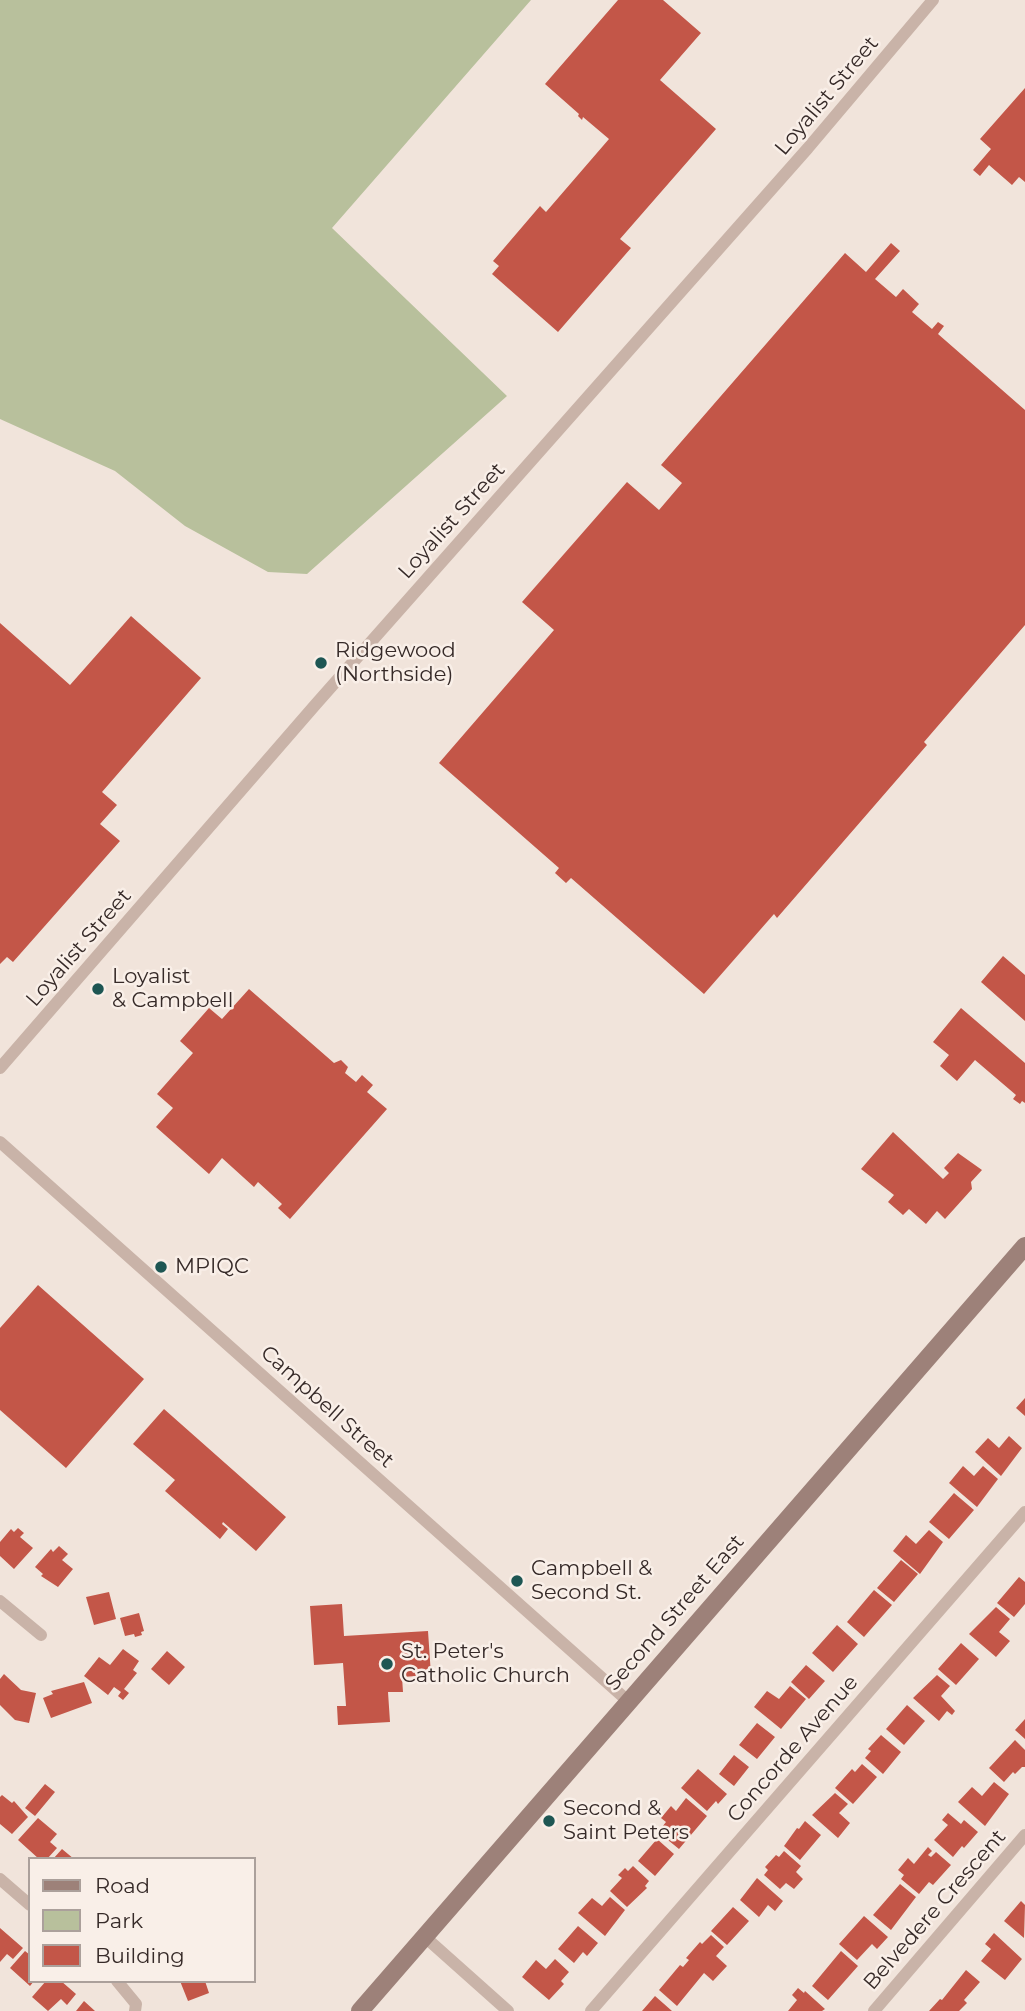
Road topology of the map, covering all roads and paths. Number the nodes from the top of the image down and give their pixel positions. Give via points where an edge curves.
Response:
1 (933, 0) edge
2 (0, 1068) edge
3 (0, 1142) edge
4 (1025, 1246) edge
5 (1025, 1512) edge
6 (0, 1601) edge
7 (41, 1635) dead end
8 (629, 1702) junction
9 (1025, 1835) edge
10 (0, 1879) edge
11 (28, 1903) edge
12 (425, 1937) junction
13 (118, 1983) edge
14 (135, 2007) edge
15 (360, 2011) edge
16 (508, 2011) edge
17 (591, 2011) edge
18 (874, 2011) edge

1 - 2 street, Loyalist Street
3 - 8 street, Campbell Street
4 - 8 main road, Second Street East
5 - 17 street, Concorde Avenue
6 - 7 street
8 - 12 main road, Second Street East
9 - 18 street, Belvedere Crescent
10 - 11 street
12 - 15 main road, Second Street East
12 - 16 street
13 - 14 street

